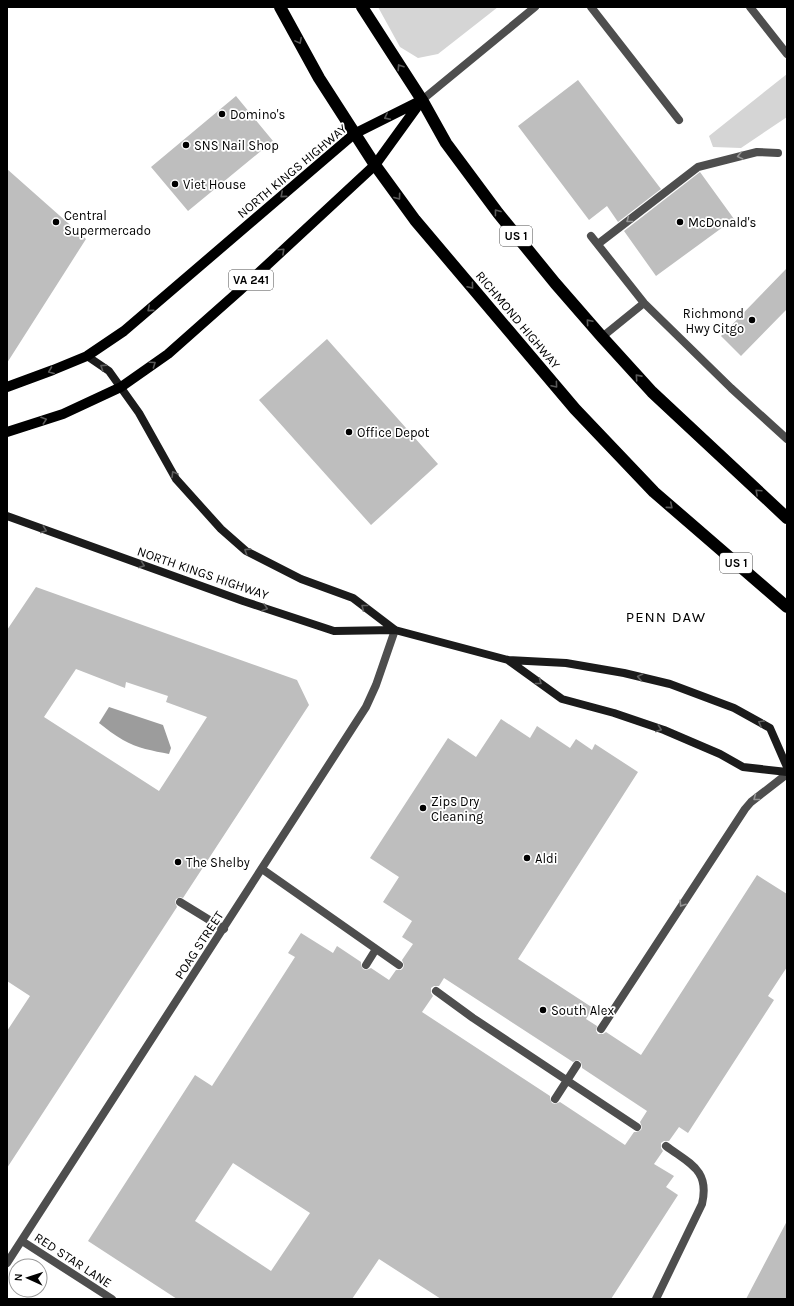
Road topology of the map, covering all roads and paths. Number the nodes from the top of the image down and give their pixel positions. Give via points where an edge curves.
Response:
1 (280, 7) edge
2 (362, 7) edge
3 (535, 7) edge
4 (591, 7) edge
5 (750, 7) edge
6 (787, 54) edge
7 (422, 100) junction
8 (679, 120) dead end
9 (354, 134) junction
10 (778, 153) dead end
11 (375, 165) junction
12 (592, 236) dead end
13 (598, 244) junction
14 (644, 303) junction
15 (602, 337) junction
16 (87, 356) junction
17 (7, 387) edge
18 (121, 387) junction
19 (7, 432) edge
20 (787, 439) edge
21 (7, 516) edge
22 (787, 518) edge
23 (787, 607) edge
24 (395, 630) junction
25 (508, 660) junction
26 (787, 767) edge
27 (787, 773) edge
28 (262, 869) junction
29 (180, 902) dead end
30 (224, 929) junction
31 (376, 949) junction
32 (366, 964) dead end
33 (399, 965) dead end
34 (436, 991) dead end
35 (601, 1029) dead end
36 (577, 1065) dead end
37 (567, 1081) junction
38 (555, 1099) dead end
39 (637, 1127) dead end
40 (666, 1146) dead end
41 (22, 1241) junction
42 (7, 1263) edge
43 (112, 1299) edge
44 (656, 1299) edge

1 -> 9 highway, RICHMOND HIGHWAY / US 1 via 318,78
7 -> 2 highway, US 1
3 - 7 street
4 - 8 street
5 - 6 street
7 -> 9 main road, NORTH KINGS HIGHWAY
7 - 11 main road, VA 241
15 -> 7 highway, US 1 via 498,213 446,143
9 - 11 highway, RICHMOND HIGHWAY / US 1
9 -> 16 main road, NORTH KINGS HIGHWAY via 134,323
10 -> 13 street via 757,152 698,167
18 -> 11 main road, VA 241 via 174,349
11 -> 23 highway, RICHMOND HIGHWAY / US 1 via 415,220 575,409 654,492
12 - 13 street
13 - 14 street
14 - 15 street
14 - 20 street
22 -> 15 highway, US 1 via 652,392
16 -> 17 main road, NORTH KINGS HIGHWAY
18 -> 16 main road, NORTH KINGS HIGHWAY via 109,371
19 -> 18 main road, VA 241 via 63,414
24 -> 18 main road, NORTH KINGS HIGHWAY via 353,598 301,579 246,551 221,529 176,479 139,413
21 -> 24 main road, NORTH KINGS HIGHWAY via 334,632
24 - 25 main road, NORTH KINGS HIGHWAY
24 - 28 street, POAG STREET via 366,707
26 -> 25 main road, NORTH KINGS HIGHWAY via 770,728 734,708 699,694 624,673 566,663
25 -> 27 main road, NORTH KINGS HIGHWAY via 562,699 664,730 720,754 743,767
27 -> 35 street via 745,809
28 - 30 street, POAG STREET
28 - 31 street
29 - 30 street
30 - 41 street, POAG STREET
31 - 32 street
31 - 33 street
34 - 37 street
36 - 37 street
37 - 38 street
37 - 39 street
40 - 44 street via 700,1173 705,1194
41 - 42 street, POAG STREET
41 - 43 street, RED STAR LANE

